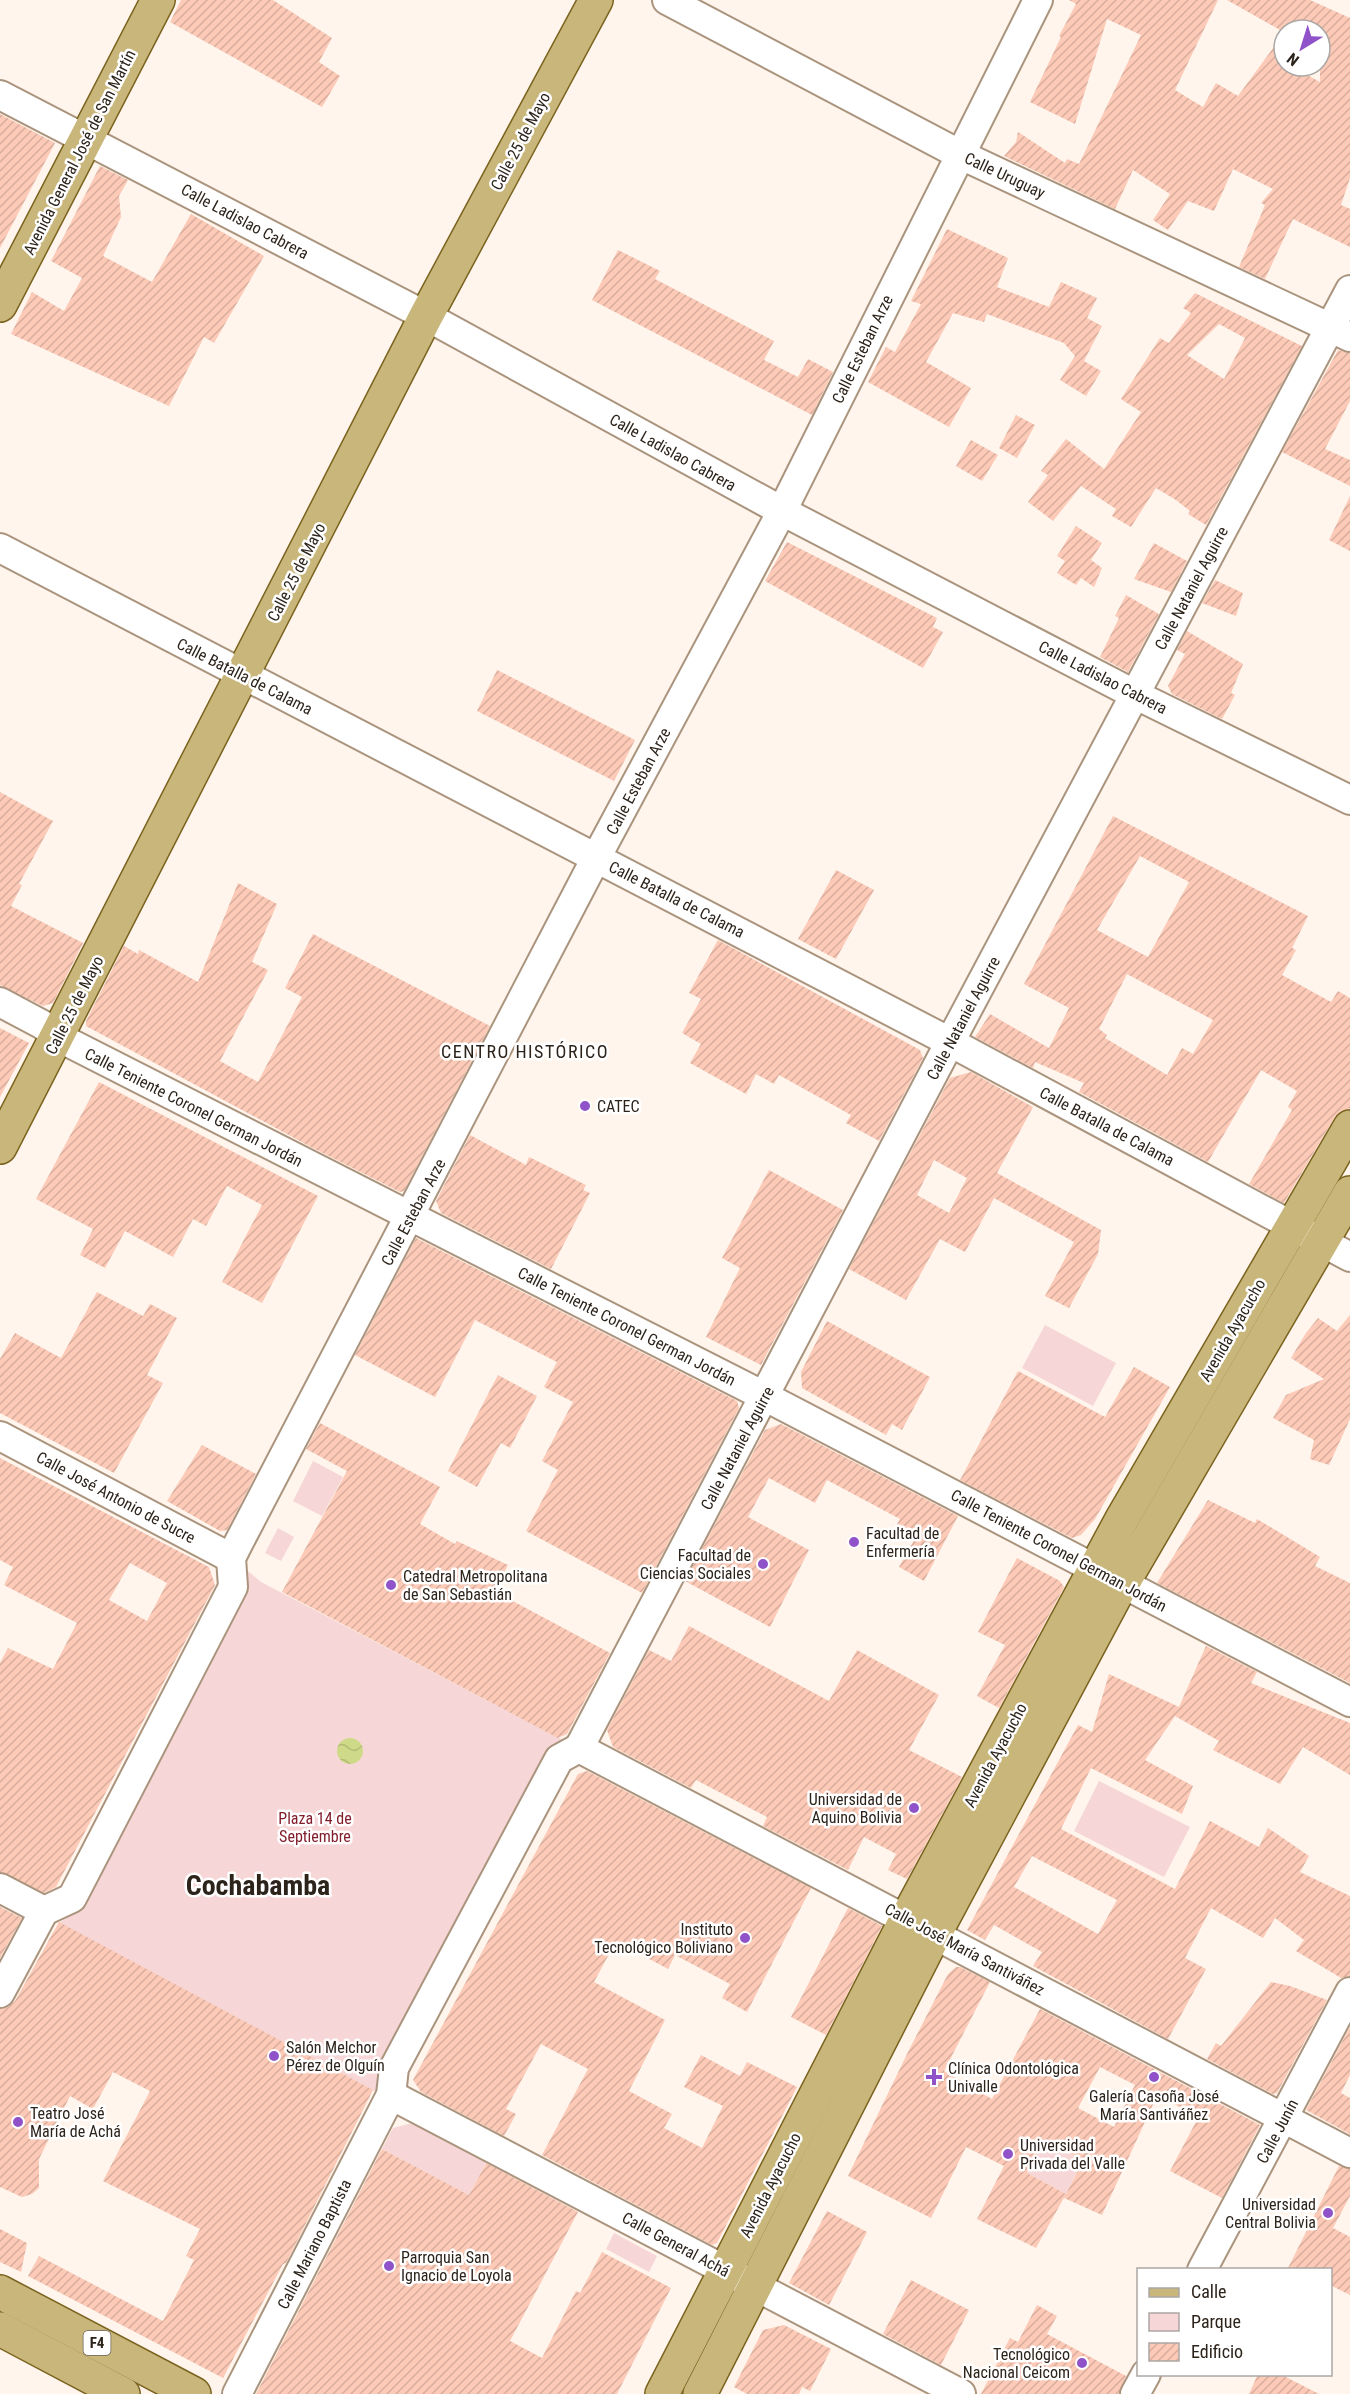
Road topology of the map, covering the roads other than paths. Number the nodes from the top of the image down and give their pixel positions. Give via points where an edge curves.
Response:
1 (158, 0) edge
2 (596, 0) edge
3 (667, 0) edge
4 (1038, 0) edge
5 (0, 95) edge
6 (87, 139) junction
7 (959, 154) junction
8 (1350, 290) edge
9 (0, 304) edge
10 (426, 316) junction
11 (1340, 332) edge
12 (782, 511) junction
13 (0, 548) edge
14 (243, 675) junction
15 (1134, 694) junction
16 (1350, 801) edge
17 (596, 858) junction
18 (0, 1002) edge
19 (58, 1036) junction
20 (950, 1041) junction
21 (1350, 1127) edge
22 (0, 1146) edge
23 (1350, 1193) edge
24 (412, 1215) junction
25 (1293, 1226) junction
26 (1322, 1242) junction
27 (1350, 1257) edge
28 (765, 1396) junction
29 (0, 1436) edge
30 (231, 1558) junction
31 (1109, 1576) junction
32 (1350, 1702) edge
33 (579, 1748) junction
34 (0, 1888) edge
35 (44, 1911) junction
36 (907, 1918) junction
37 (936, 1933) junction
38 (1350, 1992) edge
39 (0, 1993) edge
40 (391, 2095) junction
41 (1284, 2118) junction
42 (1350, 2153) edge
43 (1203, 2268) edge
44 (725, 2270) junction
45 (756, 2286) junction
46 (0, 2292) edge
47 (0, 2329) edge
48 (87, 2338) junction
49 (72, 2367) junction
50 (1145, 2376) edge
51 (123, 2394) edge
52 (194, 2394) edge
53 (237, 2394) edge
54 (662, 2394) edge
55 (700, 2394) edge
56 (961, 2394) edge
57 (1135, 2394) edge

1 - 6 main road, Avenida General José de San Martín
2 - 10 main road, Calle 25 de Mayo
3 - 7 street, Calle Uruguay
4 - 7 street, Calle Esteban Arze
5 - 6 street, Calle Ladislao Cabrera
6 - 9 main road, Avenida General José de San Martín
6 - 10 street, Calle Ladislao Cabrera
7 - 11 street, Calle Uruguay
7 - 12 street, Calle Esteban Arze
8 - 11 street, Calle Nataniel Aguirre
10 - 12 street, Calle Ladislao Cabrera
10 - 14 main road, Calle 25 de Mayo
11 - 15 street, Calle Nataniel Aguirre
12 - 15 street, Calle Ladislao Cabrera
12 - 17 street, Calle Esteban Arze
13 - 14 street, Calle Batalla de Calama
14 - 17 street, Calle Batalla de Calama
14 - 19 main road, Calle 25 de Mayo
15 - 16 street, Calle Ladislao Cabrera
15 - 20 street, Calle Nataniel Aguirre
17 - 20 street, Calle Batalla de Calama
17 - 24 street, Calle Esteban Arze
18 - 19 street, Calle Teniente Coronel German Jordán
19 - 22 main road, Calle 25 de Mayo
19 - 24 street, Calle Teniente Coronel German Jordán via 393,1209
20 - 25 street, Calle Batalla de Calama
20 - 28 street, Calle Nataniel Aguirre
21 - 25 main road, Avenida Ayacucho
23 - 26 main road, Avenida Ayacucho
24 - 28 street, Calle Teniente Coronel German Jordán
24 - 30 street, Calle Esteban Arze
25 - 26 street, Calle Batalla de Calama
25 - 31 main road, Avenida Ayacucho
26 - 27 street, Calle Batalla de Calama
26 - 31 main road, Avenida Ayacucho
28 - 31 street, Calle Teniente Coronel German Jordán
28 - 33 street, Calle Nataniel Aguirre
29 - 30 street, Calle José Antonio de Sucre
30 - 35 street via 232,1587 72,1898
31 - 32 street, Calle Teniente Coronel German Jordán
31 - 36 main road, Avenida Ayacucho
31 - 37 main road, Avenida Ayacucho
33 - 36 street, Calle José María Santiváñez
33 - 40 street via 559,1759 394,2068
34 - 35 street
35 - 39 street
36 - 37 street, Calle José María Santiváñez
36 - 44 main road, Avenida Ayacucho
37 - 41 street, Calle José María Santiváñez
37 - 45 main road, Avenida Ayacucho
38 - 41 street, Calle Junín
40 - 44 street, Calle General Achá
40 - 53 street, Calle Mariano Baptista
41 - 42 street, Calle José María Santiváñez
41 - 43 street, Calle Junín
44 - 45 street, Calle General Achá
44 - 54 main road, Avenida Ayacucho
45 - 55 main road, Avenida Ayacucho
45 - 56 street, Calle General Achá
46 - 48 main road, F4
47 - 49 main road, F4
48 - 49 main road
48 - 52 main road, F4
49 - 51 main road, F4
50 - 57 street

